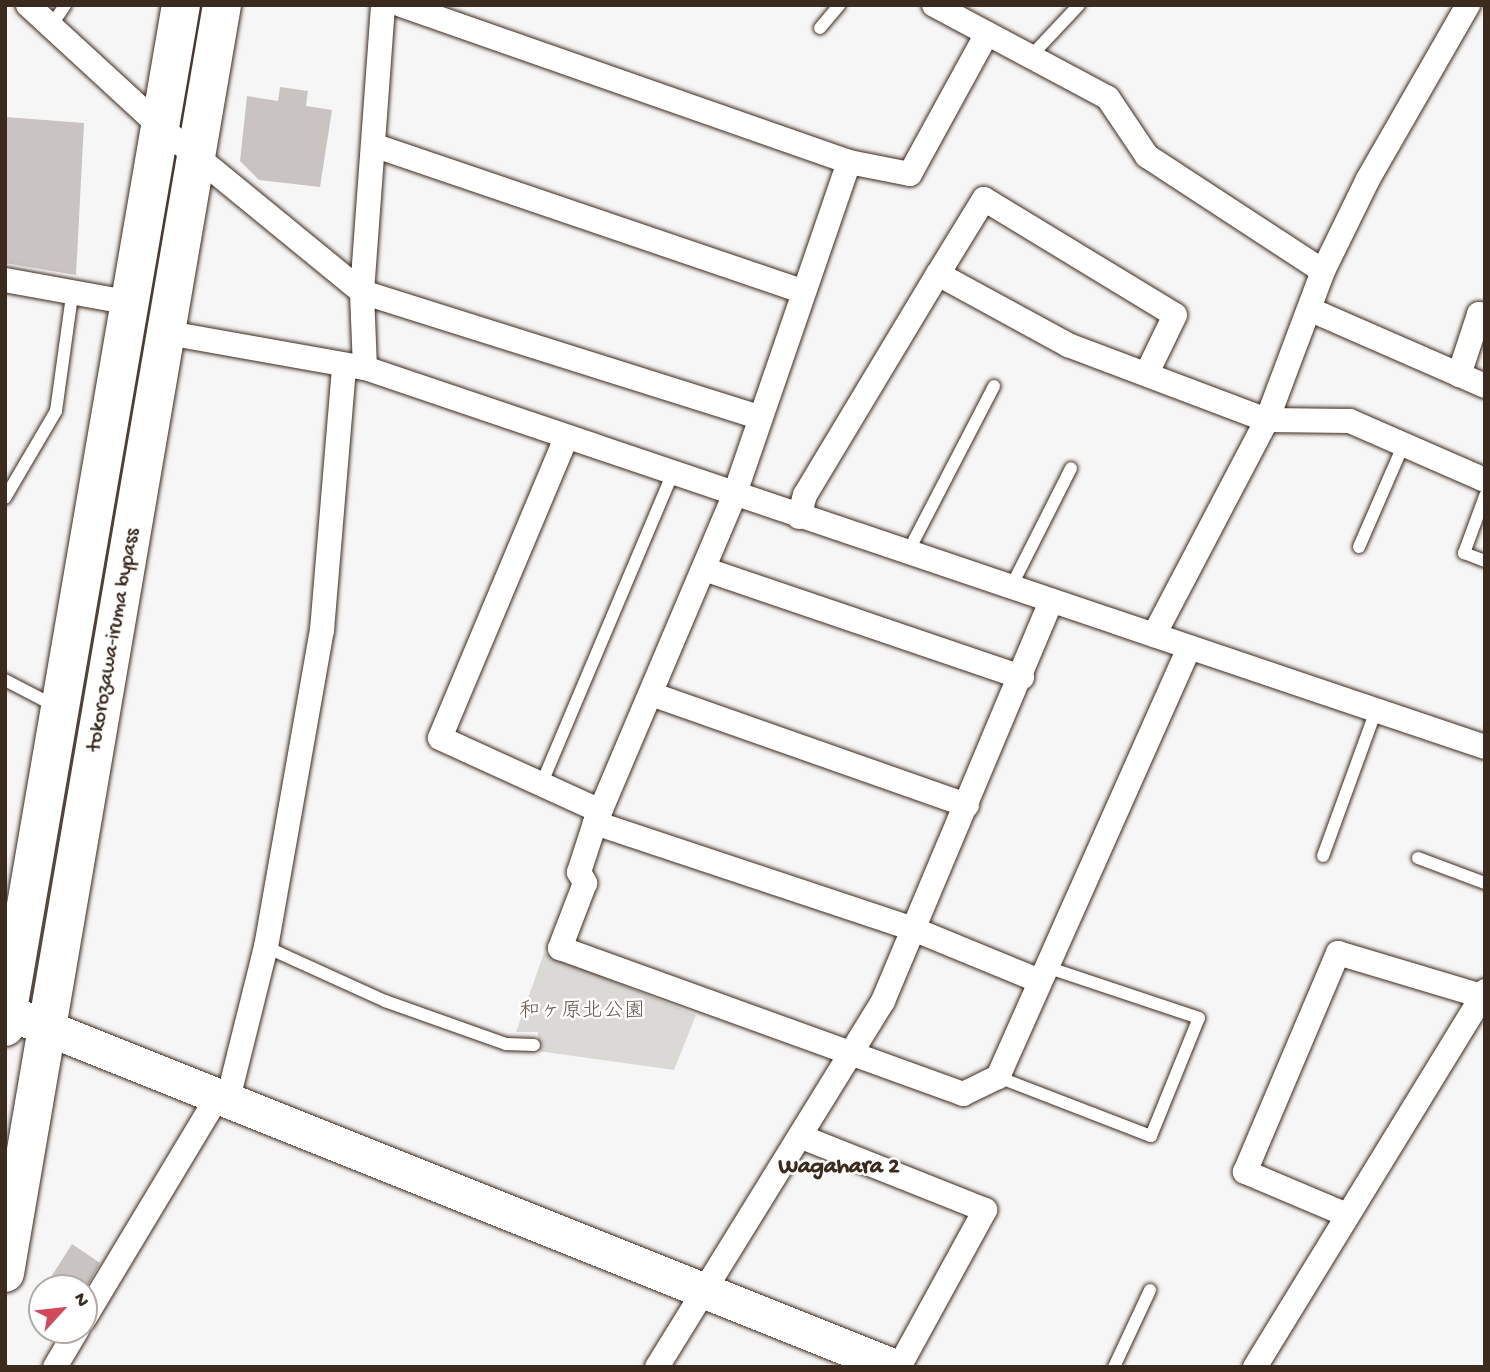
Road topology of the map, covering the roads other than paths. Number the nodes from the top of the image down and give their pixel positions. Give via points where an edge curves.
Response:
1 (28, 5) edge
2 (65, 5) edge
3 (181, 5) edge
4 (222, 5) edge
5 (383, 5) edge
6 (401, 5) edge
7 (839, 5) edge
8 (1079, 5) edge
9 (1468, 5) edge
10 (940, 7) edge
11 (51, 26) junction
12 (820, 28) dead end
13 (985, 37) junction
14 (1030, 57) junction
15 (163, 129) junction
16 (373, 145) junction
17 (197, 153) junction
18 (849, 162) junction
19 (1323, 271) junction
20 (938, 274) junction
21 (5, 280) edge
22 (803, 291) junction
23 (362, 292) junction
24 (72, 295) junction
25 (126, 302) junction
26 (1309, 309) junction
27 (1485, 317) edge
28 (168, 332) junction
29 (354, 368) junction
30 (1147, 373) junction
31 (1459, 375) junction
32 (993, 386) dead end
33 (1485, 386) edge
34 (758, 417) junction
35 (1267, 420) junction
36 (566, 438) junction
37 (1403, 446) junction
38 (1071, 468) dead end
39 (671, 477) junction
40 (1485, 480) edge
41 (734, 496) junction
42 (1485, 496) edge
43 (5, 498) edge
44 (799, 517) junction
45 (1359, 547) dead end
46 (908, 552) junction
47 (1485, 561) edge
48 (704, 569) junction
49 (1011, 587) junction
50 (1050, 603) junction
51 (1154, 635) junction
52 (1189, 649) junction
53 (1022, 677) junction
54 (5, 680) edge
55 (651, 694) junction
56 (59, 708) junction
57 (1376, 710) junction
58 (1485, 747) edge
59 (541, 785) junction
60 (967, 805) junction
61 (598, 817) junction
62 (1323, 856) dead end
63 (1418, 858) dead end
64 (1485, 883) edge
65 (913, 929) junction
66 (266, 947) junction
67 (1044, 974) junction
68 (1483, 993) edge
69 (6, 1017) edge
70 (48, 1027) junction
71 (534, 1045) dead end
72 (853, 1054) junction
73 (998, 1077) junction
74 (221, 1101) junction
75 (802, 1137) junction
76 (1348, 1215) junction
77 (5, 1273) edge
78 (1150, 1290) dead end
79 (703, 1291) junction
80 (98, 1296) edge
81 (69, 1344) edge
82 (658, 1366) edge
83 (55, 1367) edge
84 (897, 1367) edge
85 (1114, 1367) edge
86 (1255, 1367) edge

1 - 11 street
2 - 11 lane
3 - 15 highway, tokorozawa-iruma bypass
4 - 17 highway, tokorozawa-iruma bypass
5 - 16 street
6 - 18 street
7 - 12 lane
8 - 14 lane
9 - 19 street via 1368,179
10 - 13 street
11 - 15 street
13 - 14 street
13 - 18 street via 910,174
14 - 19 street via 1108,98 1147,156
15 - 17 street
15 - 25 highway, tokorozawa-iruma bypass
16 - 22 street
16 - 23 street
17 - 23 street
17 - 28 highway, tokorozawa-iruma bypass
18 - 22 street
19 - 26 street
20 - 30 street via 1068,345
20 - 30 street via 984,199 1175,315
20 - 44 street via 806,495
21 - 24 street
22 - 34 street
23 - 29 street
23 - 34 street
24 - 25 street
24 - 43 lane via 56,411
25 - 56 highway, tokorozawa-iruma bypass
26 - 31 street
26 - 35 street
27 - 31 street via 1479,314
28 - 29 street
28 - 70 highway, tokorozawa-iruma bypass
29 - 36 street
29 - 66 street via 334,544
30 - 35 street
31 - 33 street
32 - 46 lane
34 - 41 street
35 - 37 street via 1350,421
35 - 51 street
36 - 39 street
36 - 59 street via 440,738
37 - 40 street
37 - 45 lane
38 - 49 lane
39 - 41 street
39 - 59 lane
41 - 44 street
41 - 48 street
42 - 47 lane via 1464,552
44 - 46 street
46 - 49 street
48 - 53 street
48 - 55 street
49 - 50 street
50 - 51 street
50 - 53 street
51 - 52 street
52 - 57 street
52 - 67 street
53 - 60 street
54 - 56 lane
55 - 60 street
55 - 61 street
56 - 69 highway, tokorozawa-iruma bypass
57 - 58 street
57 - 62 lane
59 - 61 street
60 - 65 street
61 - 65 street
61 - 72 street via 579,872 585,883 560,948
63 - 64 lane
65 - 67 street
65 - 72 street
66 - 71 lane via 385,1001 506,1044
66 - 74 street
67 - 73 street
67 - 73 lane via 1199,1018 1151,1136
68 - 76 street
68 - 76 street via 1338,953 1245,1172
69 - 70 street
70 - 74 street
70 - 77 highway, tokorozawa-iruma bypass
72 - 73 street via 962,1094
72 - 75 street
74 - 79 street
74 - 80 street
75 - 79 street
75 - 84 street via 985,1210
76 - 86 street
78 - 85 lane
79 - 82 street
79 - 84 street
81 - 83 street

